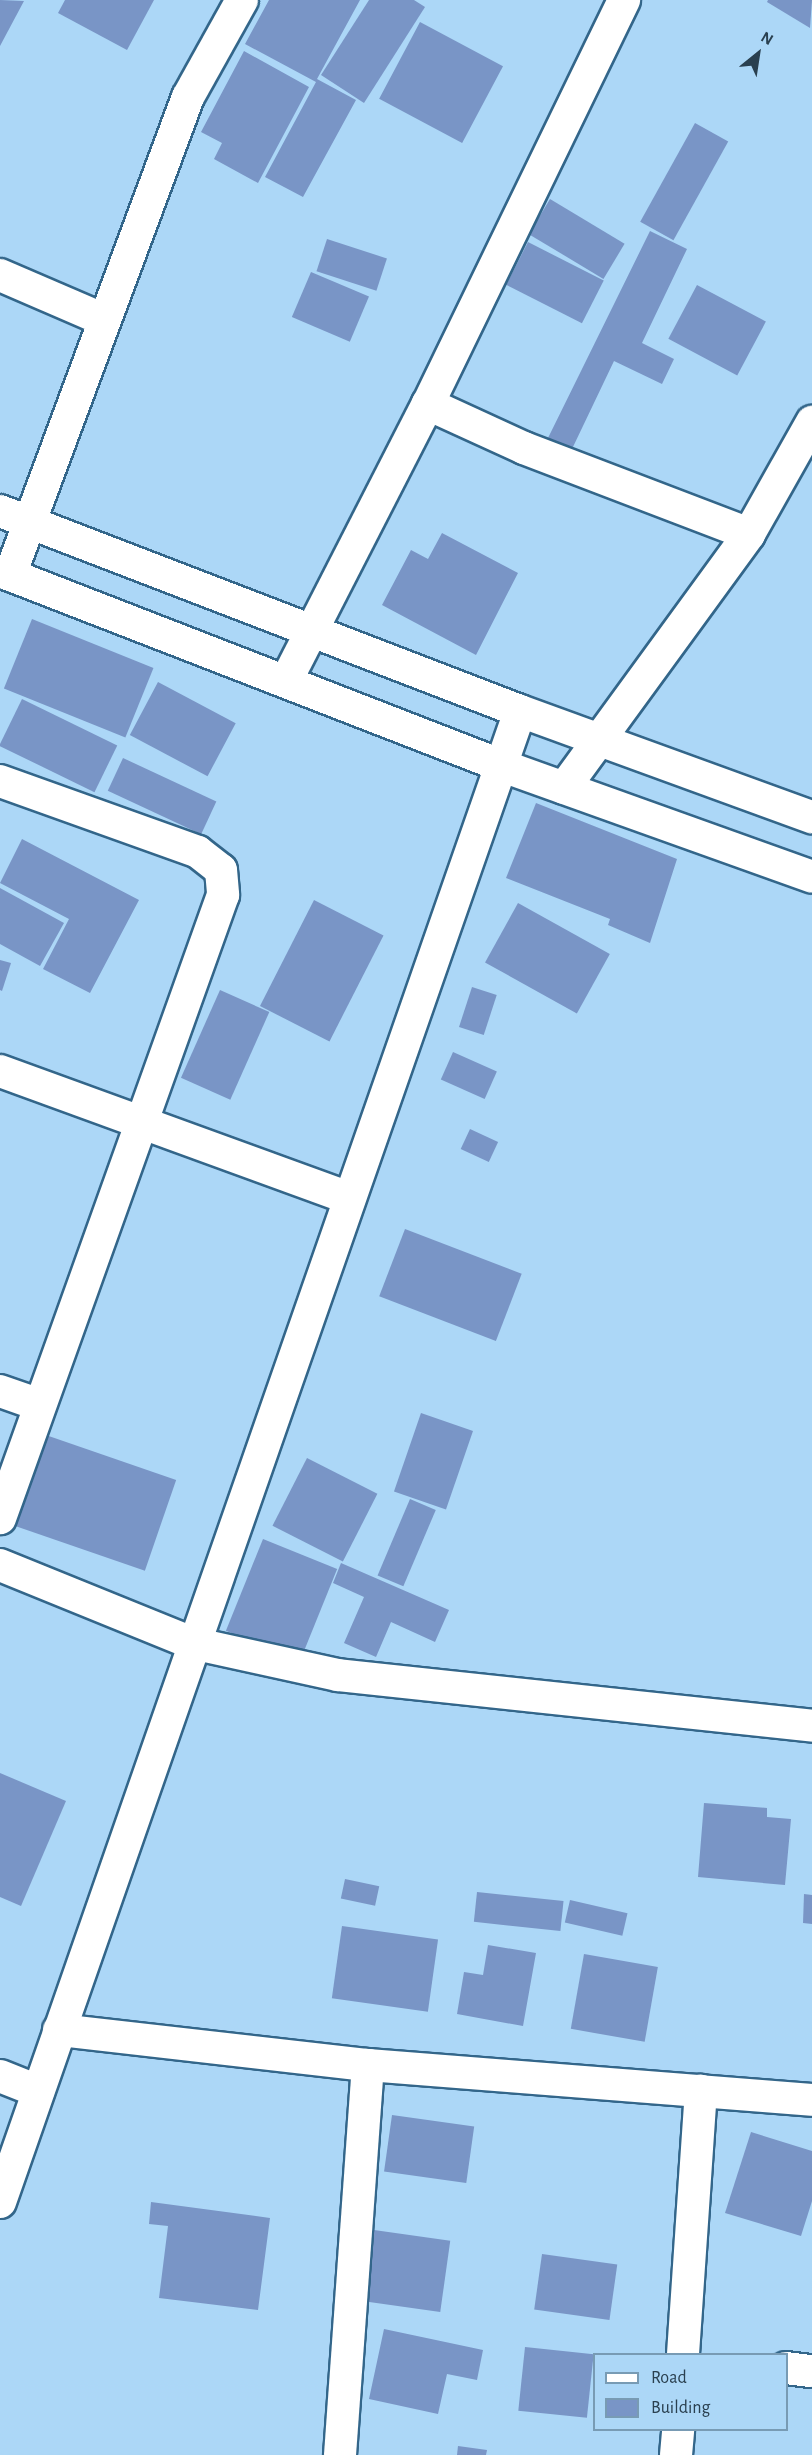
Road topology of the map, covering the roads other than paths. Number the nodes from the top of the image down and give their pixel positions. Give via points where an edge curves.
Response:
1 (242, 0) edge
2 (624, 0) edge
3 (0, 275) edge
4 (102, 319) junction
5 (428, 404) junction
6 (812, 422) edge
7 (0, 511) edge
8 (29, 522) junction
9 (749, 534) junction
10 (5, 573) edge
11 (310, 630) junction
12 (286, 681) junction
13 (520, 711) junction
14 (600, 739) junction
15 (500, 765) junction
16 (0, 781) edge
17 (564, 788) junction
18 (812, 817) edge
19 (812, 877) edge
20 (0, 1071) edge
21 (141, 1124) junction
22 (348, 1198) junction
23 (0, 1390) edge
24 (40, 1405) junction
25 (0, 1518) edge
26 (0, 1565) edge
27 (192, 1643) junction
28 (812, 1726) edge
29 (59, 2030) junction
30 (368, 2065) junction
31 (0, 2076) edge
32 (38, 2091) junction
33 (700, 2091) junction
34 (812, 2100) edge
35 (0, 2202) edge
36 (683, 2353) edge
37 (788, 2368) edge
38 (812, 2371) edge
39 (678, 2431) edge
40 (339, 2455) edge
41 (676, 2455) edge

1 - 4 street via 188,97
2 - 5 street
3 - 4 street
4 - 8 street
5 - 9 street via 524,448
5 - 11 street
6 - 9 street
7 - 8 street
8 - 10 street
8 - 11 street
9 - 14 street
10 - 12 street
11 - 12 street
11 - 13 street
12 - 15 street
13 - 14 street
13 - 15 street
14 - 17 street
14 - 18 street
15 - 17 street
15 - 22 street
16 - 21 street via 198,852 222,870 223,895
17 - 19 street
20 - 21 street
21 - 22 street
21 - 24 street
22 - 27 street
23 - 24 street
24 - 25 street
26 - 27 street
27 - 28 street via 338,1675
27 - 29 street
29 - 30 street
29 - 32 street
30 - 33 street
30 - 40 street
31 - 32 street
32 - 35 street
33 - 34 street
33 - 36 street
37 - 38 street
39 - 41 street

